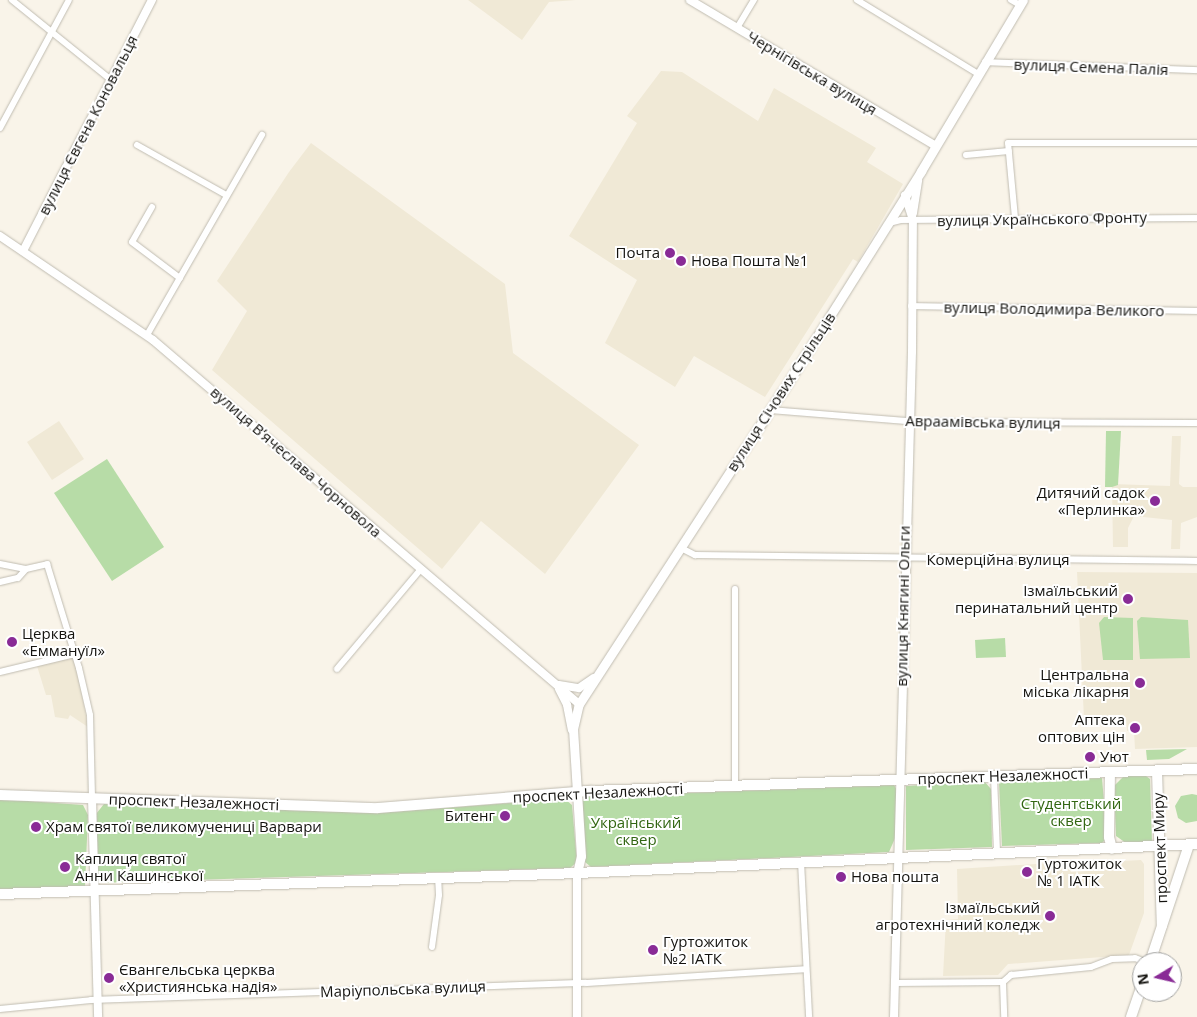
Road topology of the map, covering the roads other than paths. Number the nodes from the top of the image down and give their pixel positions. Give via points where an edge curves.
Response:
1 (12, 0) edge
2 (69, 0) edge
3 (152, 0) edge
4 (690, 0) edge
5 (754, 0) edge
6 (857, 0) edge
7 (1018, 2) edge
8 (737, 28) junction
9 (52, 32) junction
10 (985, 62) junction
11 (1197, 70) edge
12 (978, 74) junction
13 (111, 80) junction
14 (0, 128) edge
15 (262, 135) dead end
16 (1197, 143) edge
17 (137, 144) dead end
18 (934, 145) junction
19 (1009, 151) junction
20 (966, 155) dead end
21 (921, 171) junction
22 (226, 195) junction
23 (905, 195) junction
24 (152, 207) dead end
25 (1015, 218) junction
26 (1197, 218) edge
27 (912, 220) junction
28 (888, 224) junction
29 (0, 236) edge
30 (23, 251) junction
31 (180, 278) junction
32 (911, 306) junction
33 (1197, 312) edge
34 (148, 335) junction
35 (770, 410) junction
36 (910, 421) junction
37 (1197, 423) edge
38 (681, 548) junction
39 (904, 559) junction
40 (1197, 561) edge
41 (0, 564) edge
42 (421, 568) junction
43 (26, 569) junction
44 (0, 582) edge
45 (735, 590) dead end
46 (75, 654) junction
47 (337, 669) dead end
48 (0, 672) edge
49 (597, 675) junction
50 (555, 684) junction
51 (579, 704) junction
52 (573, 735) junction
53 (1197, 769) edge
54 (1157, 771) junction
55 (1110, 772) junction
56 (994, 776) junction
57 (900, 780) junction
58 (735, 786) junction
59 (575, 793) junction
60 (0, 795) edge
61 (92, 798) junction
62 (1193, 844) edge
63 (1159, 846) junction
64 (1112, 849) junction
65 (997, 853) junction
66 (899, 857) junction
67 (801, 862) junction
68 (577, 873) junction
69 (438, 878) junction
70 (95, 890) junction
71 (0, 894) edge
72 (1162, 926) junction
73 (432, 947) dead end
74 (1153, 952) edge
75 (1132, 958) edge
76 (806, 969) junction
77 (1003, 982) junction
78 (576, 983) junction
79 (895, 983) junction
80 (97, 1000) junction
81 (1137, 1002) edge
82 (0, 1009) edge
83 (98, 1017) edge
84 (577, 1017) edge
85 (809, 1017) edge
86 (894, 1017) edge
87 (1004, 1017) edge
88 (1132, 1017) edge

1 - 9 street
2 - 9 street
3 - 13 street, вулиця Євгена Коновальця
4 - 8 street, Чернігівська вулиця
5 - 8 street
6 - 12 street
7 - 10 main road, вулиця Січових Стрільців
8 - 18 street, Чернігівська вулиця
9 - 13 street
9 - 14 street
10 - 11 street, вулиця Семена Палія
10 - 12 main road, вулиця Січових Стрільців
12 - 18 main road, вулиця Січових Стрільців
13 - 30 street, вулиця Євгена Коновальця
15 - 22 street
16 - 19 street via 1046,141 1008,143
17 - 22 street
18 - 21 main road, вулиця Січових Стрільців
19 - 20 street
19 - 25 street
21 - 23 main road, вулиця Січових Стрільців
21 - 27 street via 915,187
22 - 31 street
23 - 27 street, вулиця Княгині Ольги
23 - 28 main road, вулиця Січових Стрільців
24 - 31 street via 132,242
25 - 26 street, вулиця Українського Фронту
25 - 27 street, вулиця Українського Фронту
27 - 28 street, вулиця Українського Фронту
27 - 32 street, вулиця Княгині Ольги
28 - 35 main road, вулиця Січових Стрільців
29 - 30 street, вулиця Вʼячеслава Чорновола
30 - 34 street, вулиця Вʼячеслава Чорновола
31 - 34 street
32 - 33 street, вулиця Володимира Великого
32 - 36 street, вулиця Княгині Ольги
34 - 42 street, вулиця Вʼячеслава Чорновола
35 - 36 street, Авраамівська вулиця
35 - 38 main road, вулиця Січових Стрільців
36 - 37 street, Авраамівська вулиця
36 - 39 street, вулиця Княгині Ольги
38 - 39 street, Комерційна вулиця via 696,555
38 - 49 main road, вулиця Січових Стрільців
39 - 40 street, Комерційна вулиця
39 - 57 street, вулиця Княгині Ольги
41 - 43 street
42 - 47 street
42 - 50 street, вулиця Вʼячеслава Чорновола
43 - 44 street via 18,578
43 - 46 street via 46,564
45 - 58 street
46 - 48 street
46 - 61 street via 91,722
49 - 50 street via 579,688
49 - 51 main road, вулиця Січових Стрільців
50 - 51 street, вулиця Вʼячеслава Чорновола
50 - 52 street via 567,705
51 - 52 main road, вулиця Січових Стрільців
52 - 59 main road, вулиця Січових Стрільців
53 - 54 main road, проспект Незалежності
54 - 55 main road, проспект Незалежності
54 - 63 main road, проспект Миру
55 - 56 main road, проспект Незалежності
55 - 64 main road via 1109,837
56 - 57 main road, проспект Незалежності
56 - 65 street
57 - 58 main road, проспект Незалежності
57 - 66 street, вулиця Княгині Ольги
58 - 59 main road, проспект Незалежності
59 - 61 main road, проспект Незалежності via 378,808
59 - 68 main road, вулиця Січових Стрільців via 581,856
60 - 61 main road, проспект Незалежності
61 - 70 street
62 - 63 main road
62 - 72 main road, проспект Миру
63 - 64 main road
63 - 72 main road, проспект Миру
64 - 65 main road
65 - 66 main road
66 - 67 main road
66 - 79 street, вулиця Княгині Ольги
67 - 68 main road
67 - 76 street
68 - 69 main road
68 - 78 street
69 - 70 main road
69 - 73 street
70 - 71 main road
70 - 80 street
72 - 74 main road, проспект Миру
75 - 77 street via 1112,959 1091,967 1011,975
76 - 78 street, Маріупольська вулиця
76 - 85 street
77 - 79 street
77 - 87 street
78 - 80 street, Маріупольська вулиця
78 - 84 street
79 - 86 street, вулиця Княгині Ольги
80 - 82 street, Маріупольська вулиця
80 - 83 street
81 - 88 main road

